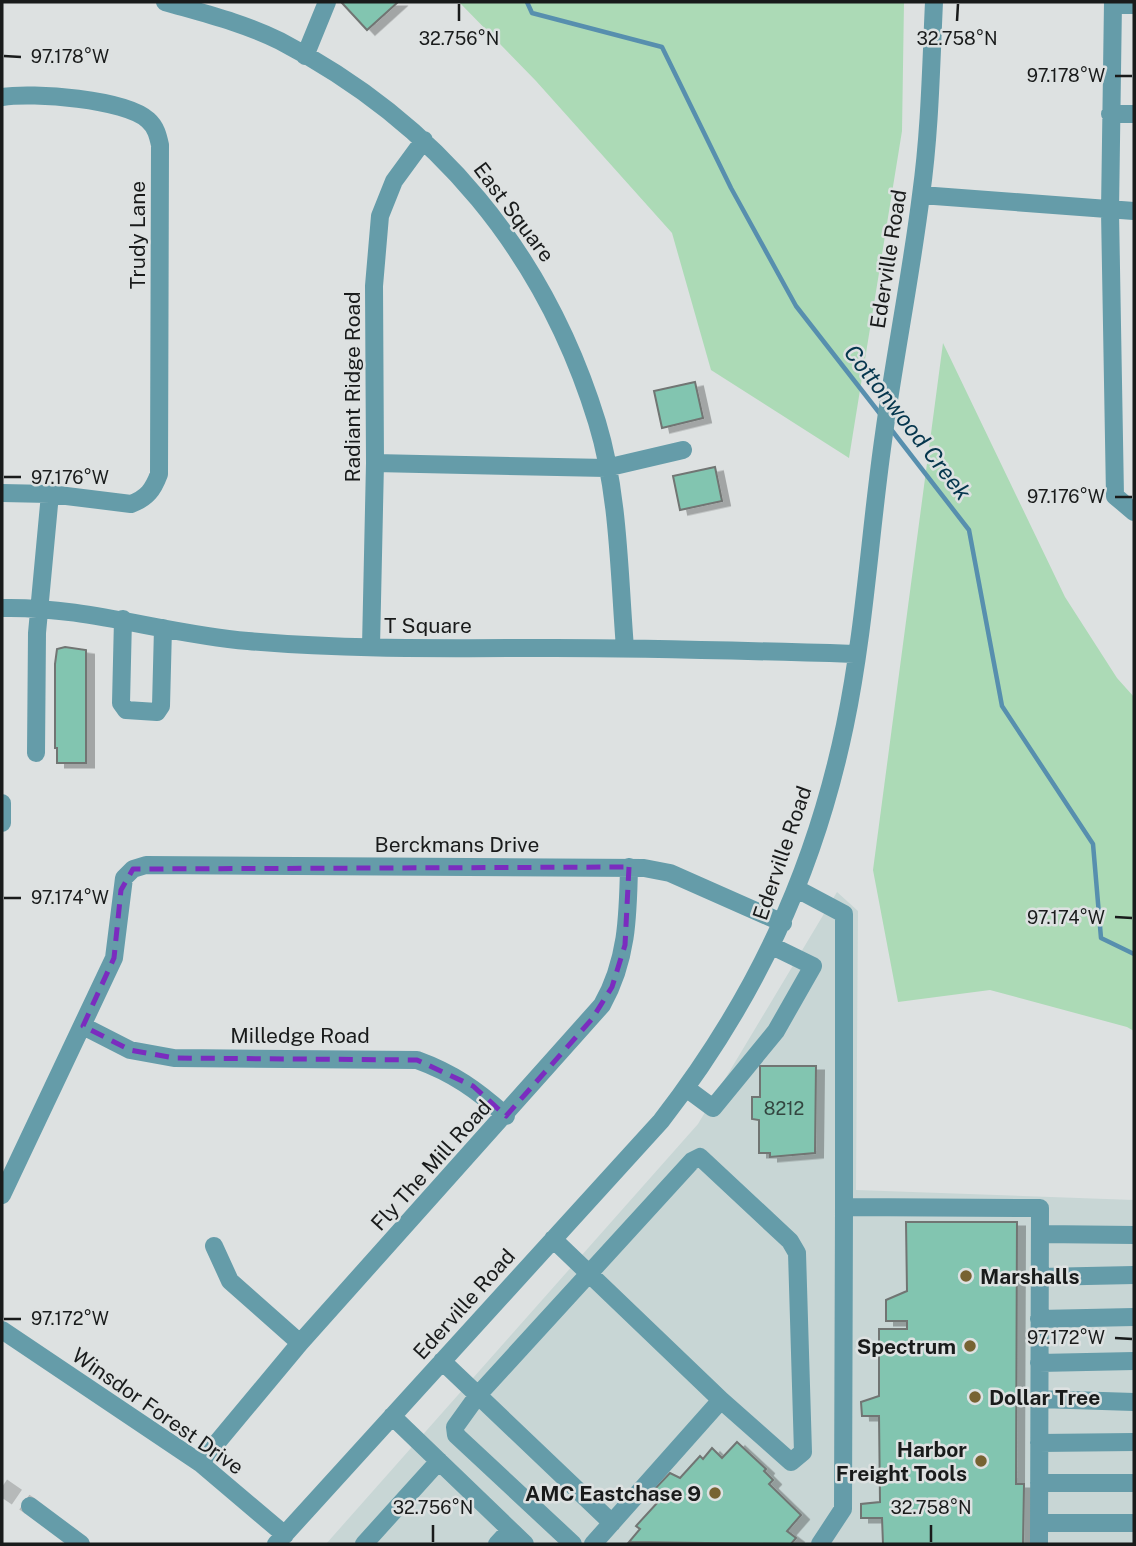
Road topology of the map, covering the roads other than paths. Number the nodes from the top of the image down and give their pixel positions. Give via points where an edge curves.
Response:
1 (165, 2) edge
2 (327, 2) edge
3 (934, 2) edge
4 (1113, 3) edge
5 (1134, 5) edge
6 (305, 56) junction
7 (2, 97) edge
8 (1110, 114) junction
9 (1134, 114) edge
10 (424, 140) junction
11 (921, 195) junction
12 (1110, 211) junction
13 (1134, 211) edge
14 (683, 450) dead end
15 (375, 463) junction
16 (606, 468) junction
17 (2, 494) edge
18 (50, 494) junction
19 (1134, 512) edge
20 (41, 607) junction
21 (2, 608) edge
22 (123, 619) junction
23 (163, 628) junction
24 (371, 648) junction
25 (625, 648) junction
26 (857, 654) junction
27 (36, 753) dead end
28 (2, 803) edge
29 (2, 823) edge
30 (629, 867) junction
31 (797, 889) junction
32 (783, 923) junction
33 (772, 946) junction
34 (83, 1026) junction
35 (686, 1088) junction
36 (506, 1116) junction
37 (2, 1195) edge
38 (844, 1208) junction
39 (1040, 1234) junction
40 (1134, 1235) edge
41 (553, 1239) junction
42 (214, 1246) dead end
43 (590, 1274) junction
44 (1134, 1275) edge
45 (1040, 1277) junction
46 (1134, 1317) edge
47 (1040, 1319) junction
48 (4, 1336) edge
49 (300, 1343) junction
50 (1134, 1361) edge
51 (442, 1362) junction
52 (1039, 1363) junction
53 (478, 1395) junction
54 (1039, 1399) junction
55 (721, 1400) junction
56 (1134, 1402) edge
57 (392, 1416) junction
58 (1134, 1442) edge
59 (1039, 1443) junction
60 (439, 1461) junction
61 (200, 1463) junction
62 (1039, 1483) junction
63 (1134, 1483) edge
64 (30, 1506) tunnel mouth
65 (612, 1523) junction
66 (1039, 1523) junction
67 (1134, 1523) edge
68 (510, 1530) junction
69 (280, 1539) edge
70 (823, 1543) edge
71 (81, 1544) edge
72 (365, 1544) edge
73 (497, 1544) edge
74 (525, 1544) edge
75 (573, 1544) edge
76 (593, 1544) edge
77 (1038, 1544) edge

1 - 6 street, East Square via 228,20
2 - 6 street
3 - 11 street, Ederville Road
4 - 5 street
4 - 8 street
6 - 10 street, East Square via 353,85
7 - 18 street, Trudy Lane via 86,101 135,112 157,132 160,145 159,474 144,499 116,504
8 - 9 street
8 - 12 street
10 - 15 street, Radiant Ridge Road via 394,181 380,216 374,286
10 - 16 street, East Square via 496,219 528,263 570,347 597,424
11 - 12 street
11 - 26 street, Ederville Road
12 - 13 street
12 - 19 street via 1115,496
14 - 16 street
15 - 16 street
15 - 24 street, Radiant Ridge Road
16 - 25 street, East Square via 616,526
17 - 18 street
18 - 20 street
20 - 21 street, T Square
20 - 22 street, T Square
20 - 27 street
22 - 23 street, T Square
22 - 23 street via 121,703 126,710 157,712 161,706
23 - 24 street, T Square via 247,641
24 - 25 street, T Square
25 - 26 street, T Square
26 - 31 street, Ederville Road via 821,821
28 - 29 street
30 - 32 street, Berckmans Drive via 670,873
30 - 34 street, Berckmans Drive via 146,865 124,878 114,958
30 - 36 street, Fly The Mill Road via 625,945 612,987 580,1034
31 - 32 street, Ederville Road
31 - 38 street via 844,914
32 - 33 street, Ederville Road
33 - 35 street, Ederville Road
33 - 35 street via 813,966 776,1031 713,1108
34 - 36 street, Milledge Road via 130,1050 174,1058 417,1060 473,1086
34 - 37 street
35 - 41 street, Ederville Road
36 - 49 street, Fly The Mill Road
38 - 39 street via 1040,1208
38 - 70 street via 843,1509
39 - 40 street
39 - 45 street
41 - 43 street
41 - 51 street, Ederville Road
42 - 49 street via 230,1281
43 - 53 street
43 - 55 street
43 - 55 street via 700,1157 790,1241 797,1252 803,1452 791,1462
44 - 45 street
45 - 47 street
46 - 47 street
47 - 52 street
48 - 61 street, Winsdor Forest Drive
49 - 61 street, Fly The Mill Road
50 - 52 street
51 - 53 street
51 - 57 street, Ederville Road
52 - 54 street
53 - 65 street
53 - 75 street via 455,1427 456,1435
54 - 56 street
54 - 59 street
55 - 65 street
57 - 60 street
57 - 69 street, Ederville Road
58 - 59 street
59 - 62 street
60 - 68 street
60 - 72 street
61 - 69 street, Winsdor Forest Drive
62 - 63 street
62 - 66 street
64 - 71 street
65 - 76 street
66 - 67 street
66 - 77 street
68 - 73 street
68 - 74 street

